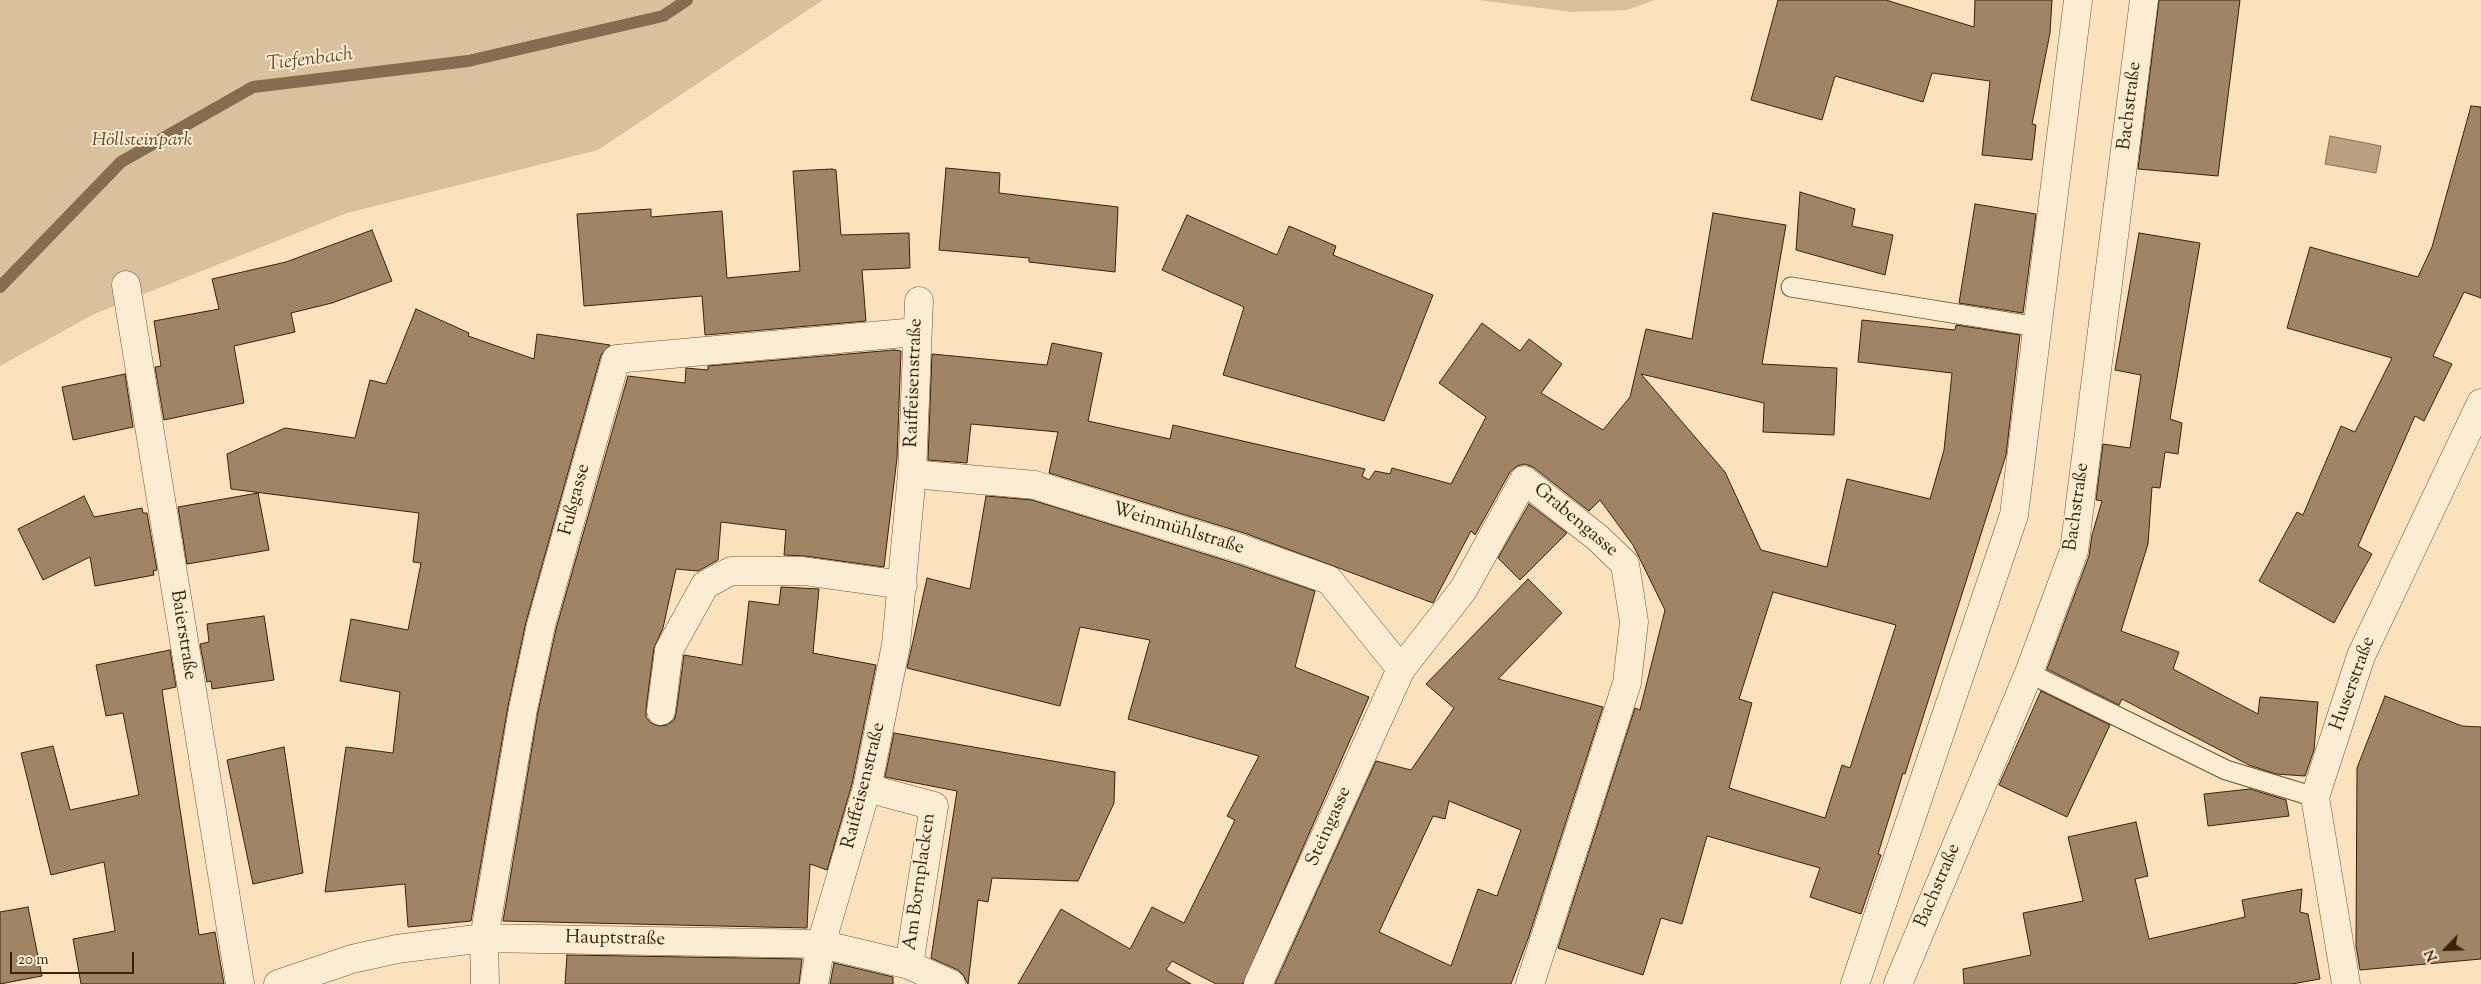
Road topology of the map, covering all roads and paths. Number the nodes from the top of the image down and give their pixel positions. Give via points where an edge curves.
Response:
1 (2078, 0) edge
2 (2144, 0) edge
3 (126, 285) dead end
4 (1791, 287) dead end
5 (919, 301) dead end
6 (2038, 327) junction
7 (916, 332) junction
8 (2481, 403) edge
9 (912, 474) junction
10 (902, 585) junction
11 (1401, 670) junction
12 (2029, 673) junction
13 (661, 711) dead end
14 (867, 788) junction
15 (2315, 796) junction
16 (484, 938) junction
17 (821, 944) junction
18 (909, 965) junction
19 (240, 984) edge
20 (278, 984) edge
21 (485, 984) edge
22 (814, 984) edge
23 (951, 984) edge
24 (1258, 984) edge
25 (1530, 984) edge
26 (1855, 984) edge
27 (1898, 984) edge
28 (2346, 984) edge

1 - 6 street
2 - 12 street, Bachstraße via 2074,551
3 - 19 street, Baierstraße
4 - 6 lane
5 - 7 street, Raiffeisenstraße
6 - 26 street via 2014,515
7 - 9 street, Raiffeisenstraße
7 - 16 street, Fußgasse via 616,360 541,625 523,708
8 - 15 street, Huserstraße via 2361,656
9 - 10 street, Raiffeisenstraße
9 - 11 street, Weinmühlstraße via 1035,485 1242,549 1329,580
10 - 13 street via 803,571 730,570 705,585 669,650
10 - 14 street, Raiffeisenstraße via 896,645
11 - 24 street, Steingasse
11 - 25 street, Grabengasse via 1463,590 1524,480 1598,538 1625,564 1634,622 1627,683
12 - 15 lane via 2226,770
12 - 27 street, Bachstraße
14 - 17 street, Raiffeisenstraße
14 - 18 street, Am Bornplacken via 934,806
15 - 28 street, Huserstraße
16 - 17 street, Hauptstraße
16 - 20 street, Hauptstraße via 398,949 352,959
16 - 21 street
17 - 18 street, Hauptstraße
17 - 22 street, Raiffeisenstraße
18 - 23 street, Hauptstraße

